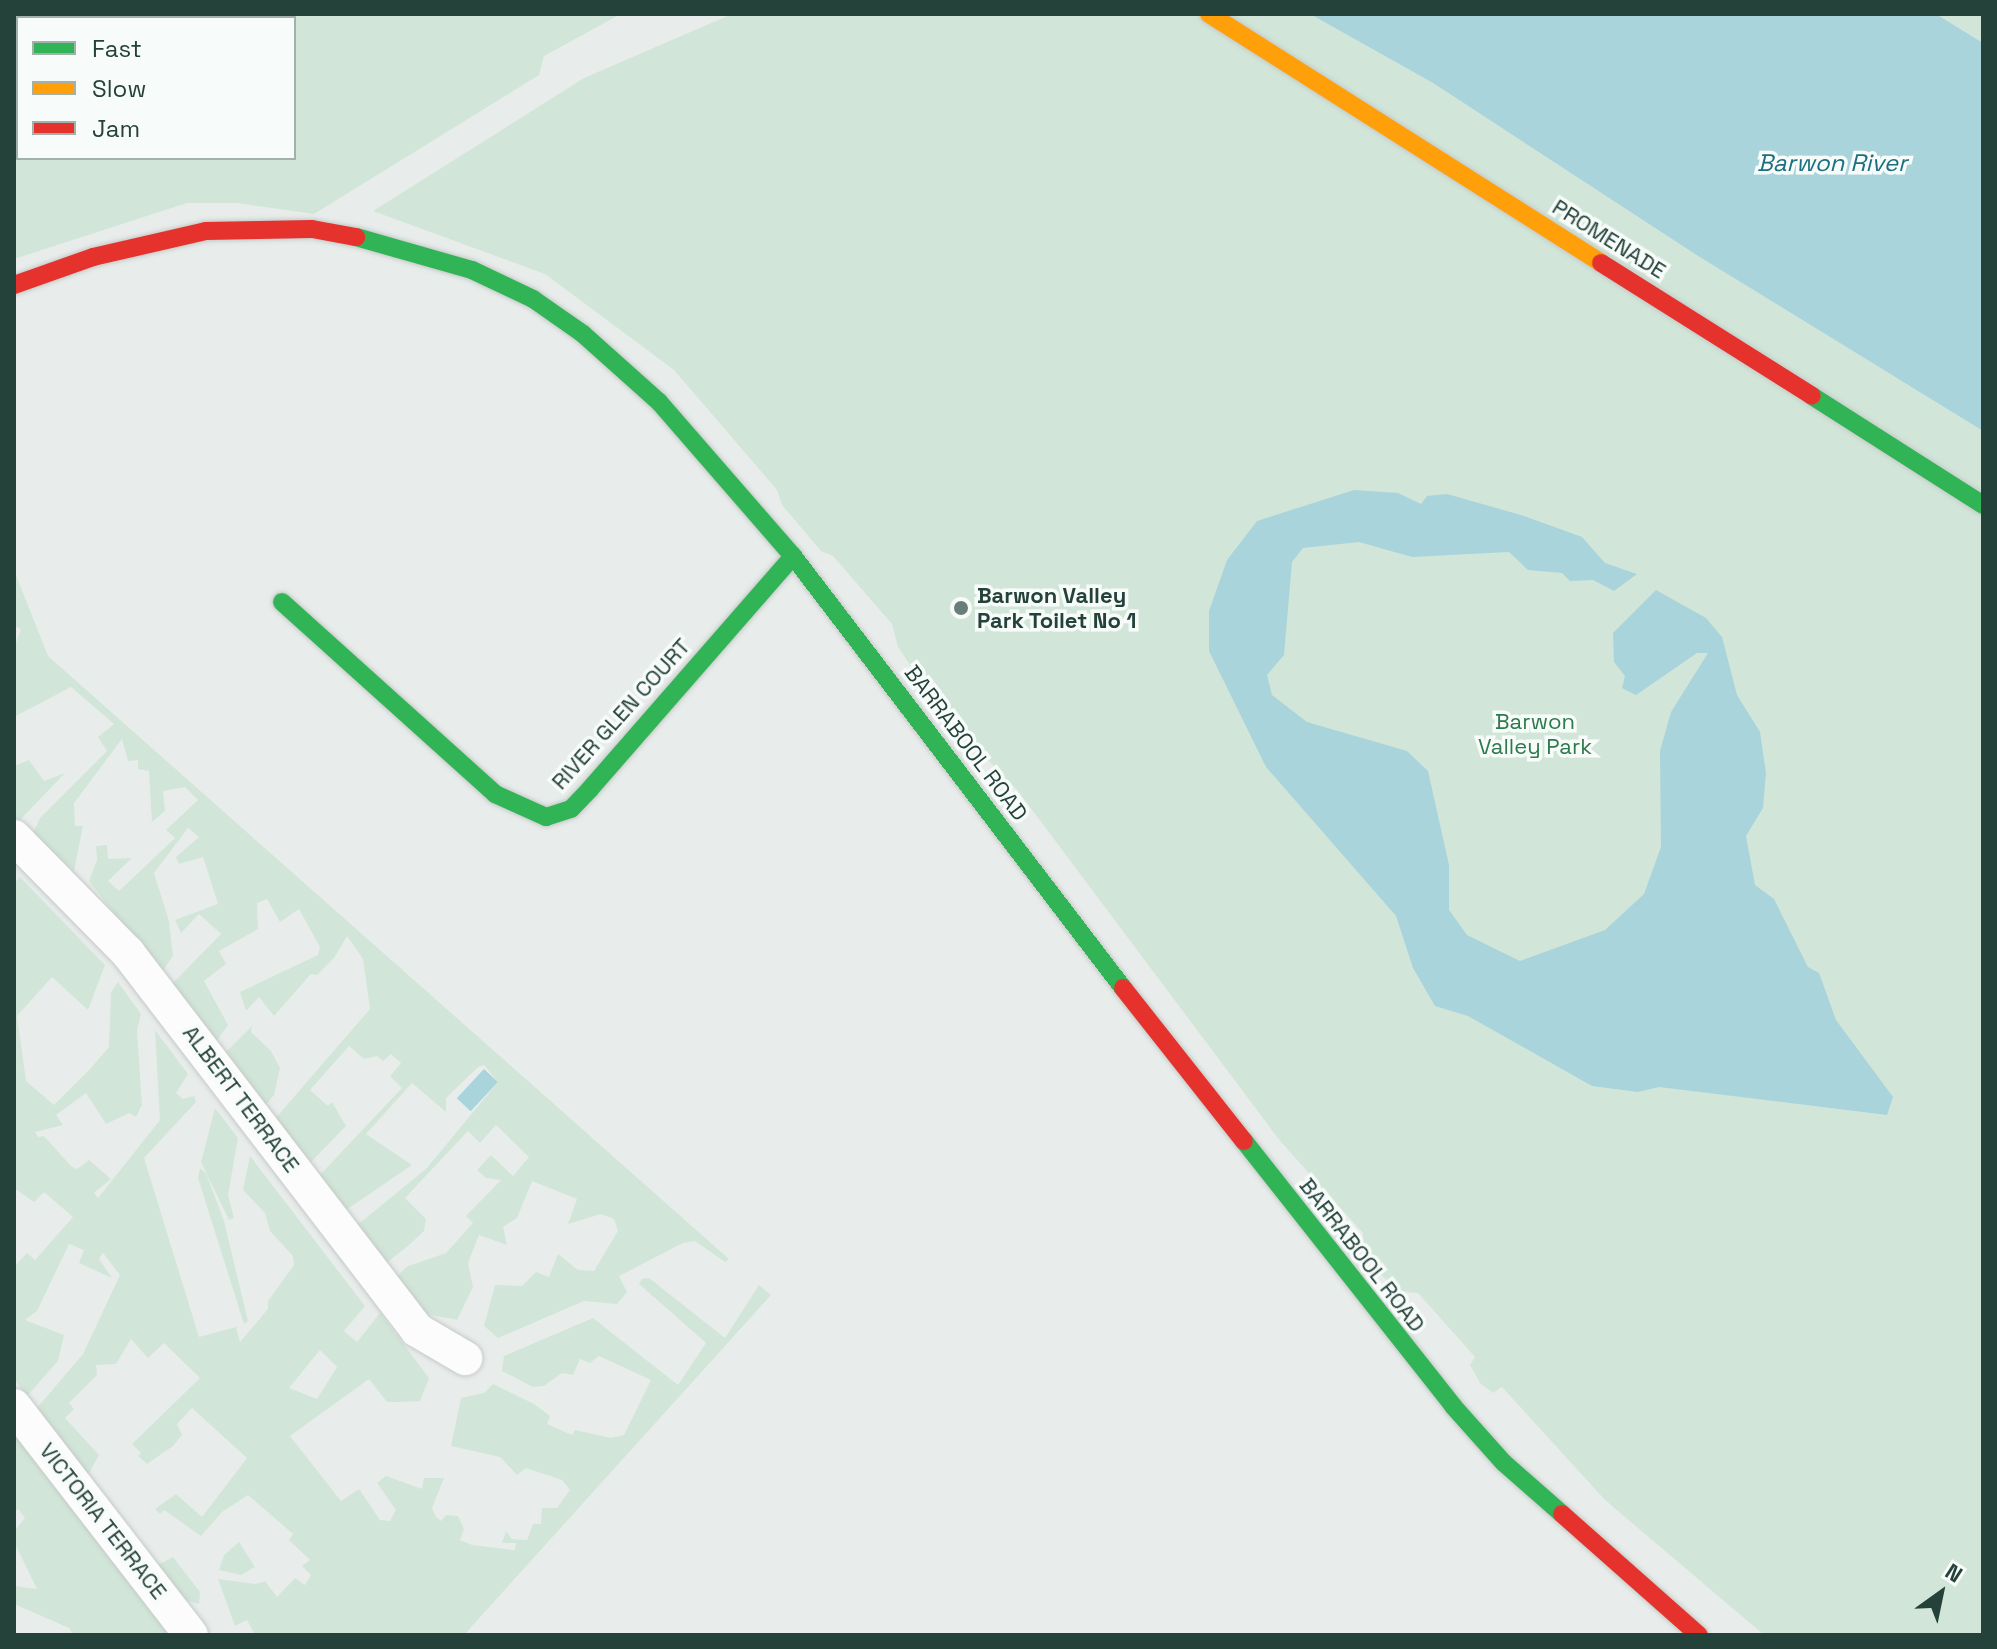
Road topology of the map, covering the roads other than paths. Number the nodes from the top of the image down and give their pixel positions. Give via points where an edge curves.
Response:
1 (1209, 14) edge
2 (14, 285) edge
3 (1983, 505) edge
4 (793, 556) junction
5 (282, 602) dead end
6 (14, 837) edge
7 (465, 1358) dead end
8 (14, 1406) edge
9 (191, 1635) edge
10 (1699, 1635) edge

1 - 3 street, PROMENADE
2 - 4 street, BARRABOOL ROAD via 152,242 268,227 390,243 472,270 533,299 594,344 659,402
4 - 5 street, RIVER GLEN COURT via 590,789 571,809 546,817 495,794
4 - 10 street, BARRABOOL ROAD via 1405,1350 1504,1463
6 - 7 street, ALBERT TERRACE via 119,943 417,1330
8 - 9 street, VICTORIA TERRACE

